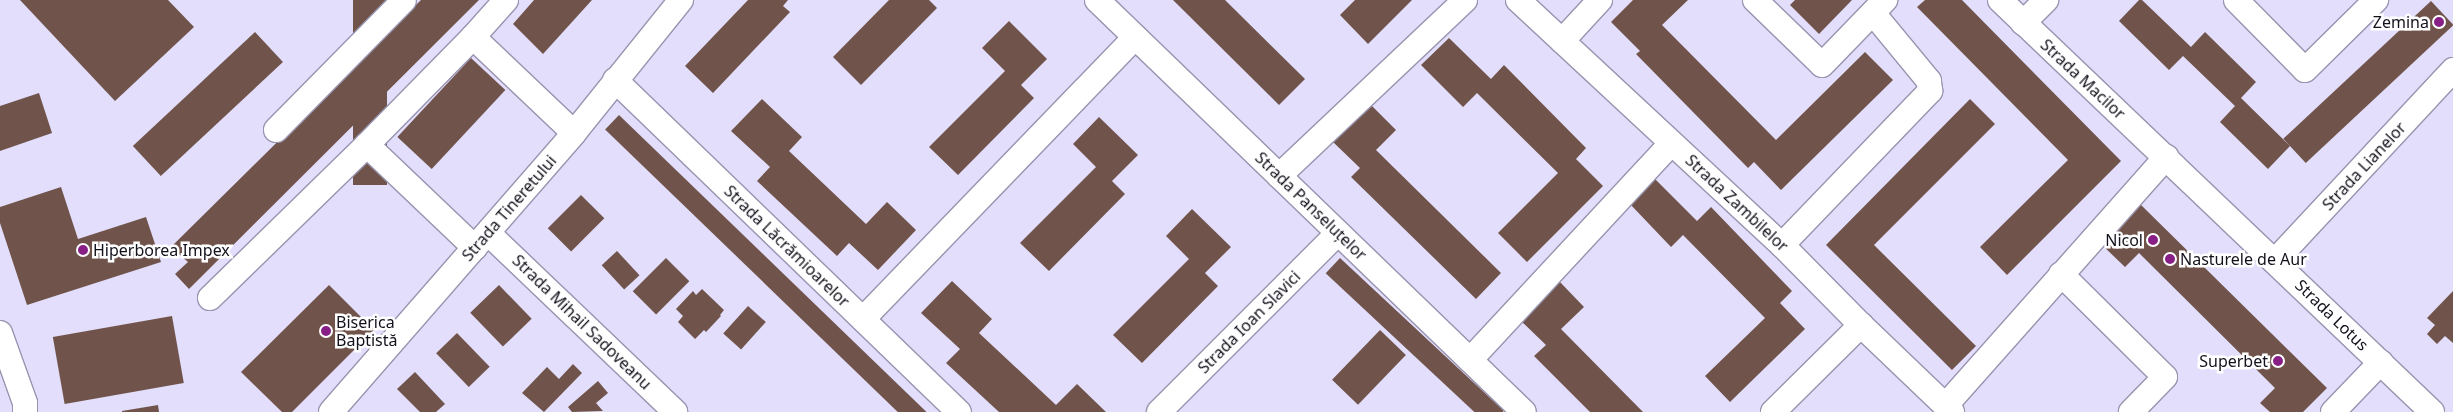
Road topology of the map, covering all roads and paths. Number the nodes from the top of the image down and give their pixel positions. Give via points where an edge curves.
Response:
1 (404, 0) edge
2 (506, 0) edge
3 (681, 0) edge
4 (1097, 0) edge
5 (1465, 0) edge
6 (1518, 0) edge
7 (1600, 0) edge
8 (1755, 0) edge
9 (2000, 0) edge
10 (2046, 0) edge
11 (2236, 0) edge
12 (2376, 0) edge
13 (1879, 6) edge
14 (2023, 23) junction
15 (473, 36) junction
16 (1135, 37) junction
17 (1562, 41) junction
18 (2453, 70) edge
19 (615, 80) junction
20 (276, 130) dead end
21 (574, 133) junction
22 (1672, 143) junction
23 (367, 145) junction
24 (2166, 157) junction
25 (1279, 176) junction
26 (1338, 233) junction
27 (482, 241) junction
28 (1782, 245) junction
29 (2275, 261) junction
30 (2061, 274) junction
31 (210, 298) dead end
32 (863, 319) junction
33 (1861, 325) junction
34 (0, 333) edge
35 (1470, 360) junction
36 (2381, 362) junction
37 (1949, 409) edge
38 (25, 412) edge
39 (331, 412) edge
40 (675, 412) edge
41 (959, 412) edge
42 (1159, 412) edge
43 (1524, 412) edge
44 (1773, 412) edge
45 (2130, 412) edge
46 (2333, 412) edge
47 (2432, 412) edge

1 - 20 street
2 - 15 street
3 - 19 street, Strada Tineretului
4 - 16 street, Strada Panseluțelor
5 - 25 street
6 - 17 street, Strada Zambilelor
7 - 17 street
8 - 13 street via 1822,65
9 - 14 street, Strada Macilor
10 - 14 street
11 - 12 street via 2305,70
13 - 28 street via 1929,81 1930,91
14 - 24 street, Strada Macilor
15 - 21 street
15 - 23 street
16 - 25 street, Strada Panseluțelor
16 - 32 street
17 - 22 street, Strada Zambilelor
18 - 29 street, Strada Lianelor
19 - 21 street, Strada Tineretului
19 - 32 street, Strada Lăcrămioarelor
21 - 27 street, Strada Tineretului
22 - 28 street, Strada Zambilelor
22 - 35 street
23 - 27 street, Strada Mihail Sadoveanu
23 - 31 street
24 - 29 street, Strada Lotus
24 - 30 street
25 - 26 street, Strada Panseluțelor
26 - 35 street, Strada Panseluțelor
26 - 42 street, Strada Ioan Slavici
27 - 39 street, Strada Tineretului
27 - 40 street, Strada Mihail Sadoveanu
28 - 33 street, Strada Zambilelor
29 - 36 street, Strada Lotus
30 - 37 street
30 - 45 street via 2165,377
32 - 41 street, Strada Lăcrămioarelor
33 - 37 street, Strada Zambilelor
33 - 44 street
34 - 38 street via 25,403
35 - 43 street, Strada Panseluțelor
36 - 46 street
36 - 47 street, Strada Lotus

